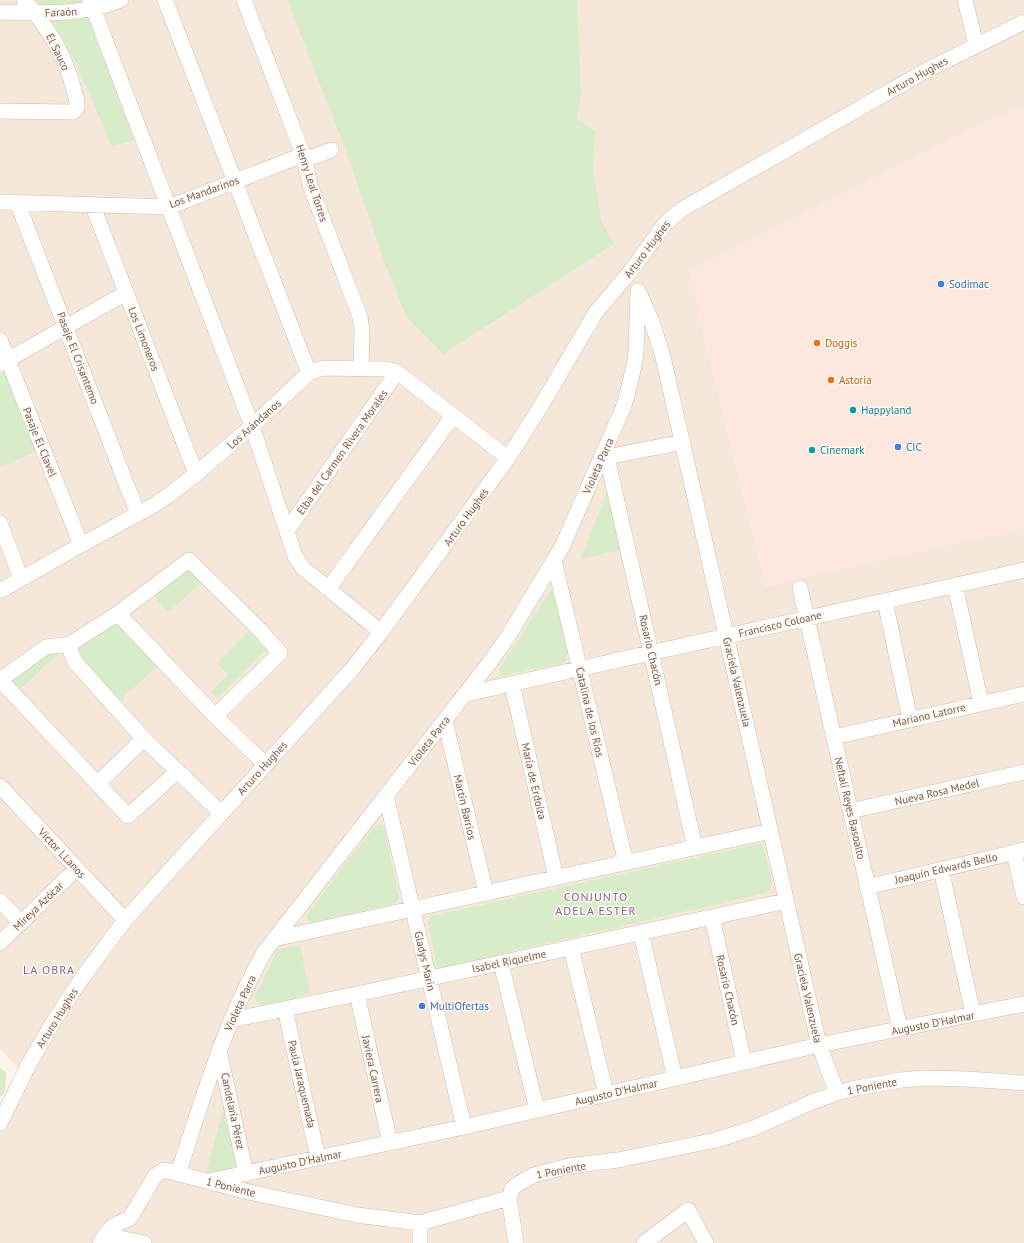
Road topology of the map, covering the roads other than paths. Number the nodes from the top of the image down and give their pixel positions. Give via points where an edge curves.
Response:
1 (24, 0) edge
2 (121, 0) edge
3 (165, 0) edge
4 (244, 0) edge
5 (965, 0) edge
6 (92, 5) edge
7 (0, 12) edge
8 (35, 13) junction
9 (1024, 22) edge
10 (976, 45) junction
11 (0, 111) edge
12 (331, 150) dead end
13 (304, 157) junction
14 (235, 181) junction
15 (0, 202) edge
16 (17, 202) junction
17 (92, 204) junction
18 (169, 207) junction
19 (630, 272) junction
20 (638, 291) junction
21 (126, 293) junction
22 (66, 328) junction
23 (0, 340) edge
24 (4, 362) edge
25 (361, 369) junction
26 (397, 372) junction
27 (310, 373) junction
28 (453, 416) junction
29 (252, 426) junction
30 (683, 442) junction
31 (605, 456) junction
32 (508, 458) junction
33 (196, 474) junction
34 (138, 514) junction
35 (0, 523) edge
36 (287, 531) junction
37 (81, 545) junction
38 (554, 561) junction
39 (1024, 570) edge
40 (21, 579) junction
41 (954, 585) junction
42 (800, 588) dead end
43 (328, 589) junction
44 (0, 591) edge
45 (885, 600) junction
46 (117, 614) junction
47 (807, 618) junction
48 (381, 632) junction
49 (726, 636) junction
50 (70, 644) junction
51 (651, 653) junction
52 (580, 669) junction
53 (512, 684) junction
54 (466, 694) junction
55 (1024, 694) edge
56 (981, 703) junction
57 (215, 716) junction
58 (910, 720) junction
59 (445, 722) junction
60 (834, 737) junction
61 (144, 739) junction
62 (265, 764) junction
63 (178, 771) junction
64 (1024, 772) edge
65 (98, 783) junction
66 (0, 786) edge
67 (386, 796) junction
68 (850, 811) junction
69 (221, 813) junction
70 (771, 832) junction
71 (695, 848) junction
72 (1019, 851) edge
73 (626, 863) junction
74 (76, 868) junction
75 (941, 869) junction
76 (556, 878) junction
77 (868, 886) junction
78 (486, 893) junction
79 (1024, 897) edge
80 (0, 900) edge
81 (786, 901) junction
82 (413, 909) junction
83 (712, 917) junction
84 (125, 920) junction
85 (21, 923) junction
86 (641, 933) junction
87 (274, 939) junction
88 (0, 943) edge
89 (570, 948) junction
90 (501, 963) junction
91 (430, 979) junction
92 (357, 994) junction
93 (1024, 1004) edge
94 (285, 1010) junction
95 (973, 1014) junction
96 (231, 1020) junction
97 (900, 1029) junction
98 (819, 1045) junction
99 (219, 1049) junction
100 (744, 1062) junction
101 (675, 1078) junction
102 (1024, 1083) edge
103 (837, 1093) junction
104 (606, 1094) junction
105 (537, 1110) junction
106 (0, 1123) edge
107 (464, 1127) junction
108 (390, 1143) junction
109 (318, 1158) junction
110 (178, 1174) junction
111 (246, 1174) junction
112 (209, 1181) junction
113 (508, 1198) junction
114 (130, 1218) junction
115 (420, 1223) junction
116 (103, 1239) edge
117 (128, 1240) junction
118 (144, 1243) edge
119 (420, 1243) edge
120 (516, 1243) edge
121 (644, 1243) edge
122 (706, 1243) edge

1 - 8 street, El Sauco
2 - 6 street, Faraón
3 - 14 street
4 - 13 street, Henry Leal Torres
5 - 10 street
6 - 8 street, Faraón via 65,13
6 - 18 street
7 - 8 street, Faraón
8 - 11 street, El Sauco via 53,38 67,67 77,108 70,112
9 - 10 street, Arturo Hughes
10 - 19 street, Arturo Hughes via 918,75 681,210 659,231
12 - 13 street, Los Mandarinos via 316,156
13 - 14 street, Los Mandarinos via 295,158
13 - 25 street, Henry Leal Torres via 310,185 360,317
14 - 18 street, Los Mandarinos
14 - 27 street
15 - 16 street, Los Mandarinos
16 - 17 street, Los Mandarinos
16 - 22 street, Pasaje El Crisantemo
17 - 18 street, Los Mandarinos
17 - 21 street, Los Limoneros
18 - 29 street
19 - 20 street, Graciela Valenzuela
19 - 32 street, Arturo Hughes via 596,312
20 - 30 street, Graciela Valenzuela via 660,345
20 - 31 street, Violeta Parra via 636,352 632,379
21 - 22 street
21 - 33 street, Los Limoneros
22 - 24 street
22 - 34 street, Pasaje El Crisantemo
23 - 24 street, Pasaje El Clavel
24 - 37 street, Pasaje El Clavel
25 - 26 street, Los Arándanos via 386,369
25 - 27 street, Los Arándanos via 324,368
26 - 28 street, Los Arándanos
26 - 36 street, Elba del Carmen Rivera Morales
27 - 29 street, Los Arándanos
28 - 32 street, Los Arándanos
28 - 43 street
29 - 33 street, Los Arándanos
29 - 36 street
30 - 31 street
30 - 49 street, Graciela Valenzuela
31 - 38 street, Violeta Parra
31 - 51 street, Rosario Chacón
32 - 48 street, Arturo Hughes
33 - 34 street, Los Arándanos
34 - 37 street, Los Arándanos
35 - 40 street
36 - 43 street via 300,564
37 - 40 street, Los Arándanos
38 - 52 street, Catalina de los Ríos
38 - 54 street, Violeta Parra via 508,638
39 - 41 street, Francisco Coloane
40 - 44 street, Los Arándanos
41 - 45 street, Francisco Coloane
41 - 56 street
42 - 47 street, Neftalí Reyes Basoalto
43 - 48 street
45 - 47 street, Francisco Coloane
45 - 58 street
46 - 50 street
46 - 57 street
46 - 57 street via 189,560 260,630 280,653
47 - 49 street, Francisco Coloane
47 - 60 street, Neftalí Reyes Basoalto
48 - 62 street, Arturo Hughes via 353,668
49 - 51 street, Francisco Coloane
49 - 70 street, Graciela Valenzuela
50 - 61 street via 75,662
50 - 65 street via 46,647 0,680
51 - 52 street, Francisco Coloane
51 - 71 street, Rosario Chacón
52 - 53 street, Francisco Coloane
52 - 73 street, Catalina de los Ríos
53 - 54 street, Francisco Coloane
53 - 76 street, María de Erdoíza
54 - 59 street, Violeta Parra
55 - 56 street, Mariano Latorre
56 - 58 street, Mariano Latorre
57 - 62 street
58 - 60 street, Mariano Latorre
59 - 67 street, Violeta Parra
59 - 78 street, Martín Barrios
60 - 68 street, Neftalí Reyes Basoalto
61 - 63 street
61 - 65 street
62 - 69 street, Arturo Hughes
63 - 65 street via 128,816
63 - 69 street
64 - 68 street, Nueva Rosa Medel
66 - 74 street, Victor LLanos
67 - 82 street, Gladys Marin
67 - 87 street, Violeta Parra
68 - 77 street, Neftalí Reyes Basoalto
69 - 84 street, Arturo Hughes
70 - 71 street
70 - 81 street, Graciela Valenzuela
71 - 73 street
72 - 75 street, Joaquín Edwards Bello
72 - 79 street
73 - 76 street
74 - 84 street, Victor LLanos
74 - 85 street, Mireya Azócar
75 - 77 street, Joaquín Edwards Bello
75 - 95 street
76 - 78 street
77 - 97 street, Neftalí Reyes Basoalto
78 - 82 street
80 - 85 street
81 - 83 street, Isabel Riquelme
81 - 98 street, Graciela Valenzuela
82 - 87 street
82 - 91 street, Gladys Marin
83 - 86 street, Isabel Riquelme
83 - 100 street, Rosario Chacón
84 - 106 street, Arturo Hughes via 52,1024
85 - 88 street, Mireya Azócar
86 - 89 street, Isabel Riquelme
86 - 101 street
87 - 96 street, Violeta Parra via 258,964
89 - 90 street, Isabel Riquelme
89 - 104 street
90 - 91 street, Isabel Riquelme
90 - 105 street
91 - 92 street, Isabel Riquelme
91 - 107 street, Gladys Marin
92 - 94 street, Isabel Riquelme
92 - 108 street, Javiera Carrera
93 - 95 street, Augusto D'Halmar
94 - 96 street, Isabel Riquelme
94 - 109 street, Paula Jaraquemada
95 - 97 street, Augusto D'Halmar
96 - 99 street, Violeta Parra
97 - 98 street, Augusto D'Halmar
98 - 100 street, Augusto D'Halmar
98 - 103 street, Graciela Valenzuela
99 - 110 street, Violeta Parra
99 - 111 street, Candelaria Pérez
100 - 101 street, Augusto D'Halmar
101 - 104 street, Augusto D'Halmar
102 - 103 street, 1 Poniente via 924,1078 877,1084
103 - 113 street, 1 Poniente via 754,1128 716,1140 618,1160 569,1166 534,1175 516,1185
104 - 105 street, Augusto D'Halmar
105 - 107 street, Augusto D'Halmar
107 - 108 street, Augusto D'Halmar
108 - 109 street, Augusto D'Halmar
109 - 111 street, Augusto D'Halmar
110 - 112 street, 1 Poniente
110 - 114 street, 1 Poniente via 164,1170 155,1176
111 - 112 street, Augusto D'Halmar
112 - 115 street, 1 Poniente via 357,1215
113 - 115 street, 1 Poniente
113 - 120 street
114 - 116 street via 113,1226
114 - 117 street, 1 Poniente
115 - 119 street
116 - 117 street
117 - 118 street
121 - 122 street via 688,1210

